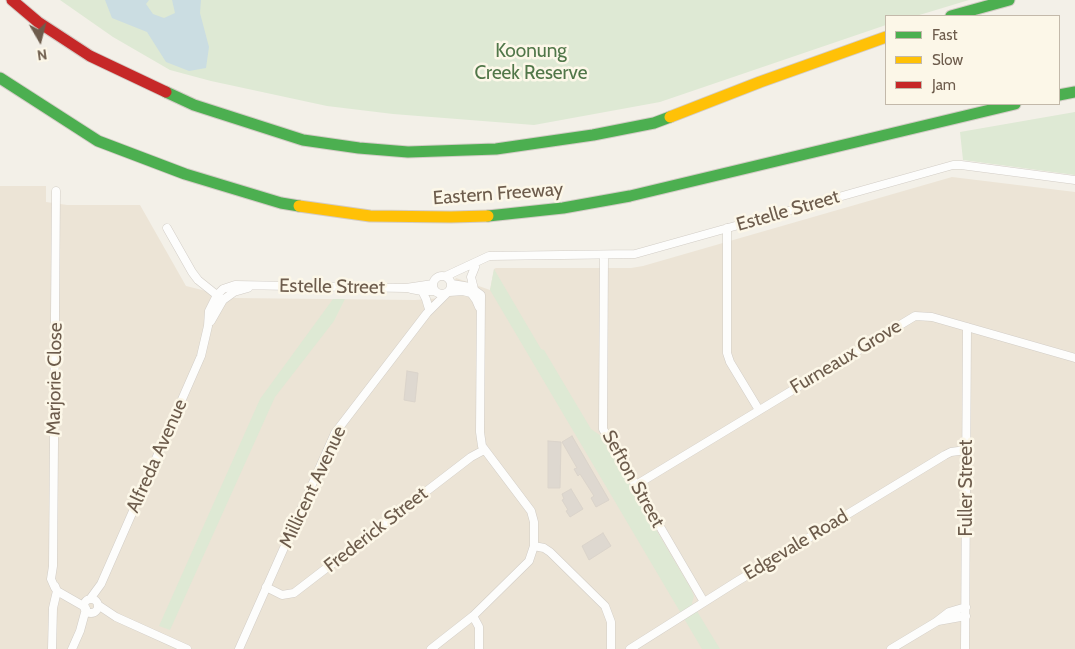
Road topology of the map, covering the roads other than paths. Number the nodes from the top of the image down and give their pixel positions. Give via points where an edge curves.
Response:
1 (12, 0) edge
2 (1009, 0) edge
3 (956, 15) edge
4 (885, 37) edge
5 (0, 78) edge
6 (1075, 92) edge
7 (1060, 95) edge
8 (1011, 105) edge
9 (1075, 180) edge
10 (56, 191) dead end
11 (167, 228) dead end
12 (727, 228) junction
13 (604, 255) junction
14 (499, 256) junction
15 (475, 267) junction
16 (450, 281) junction
17 (406, 288) junction
18 (435, 289) junction
19 (474, 289) junction
20 (422, 291) junction
21 (447, 293) junction
22 (220, 297) junction
23 (428, 311) junction
24 (480, 312) junction
25 (967, 327) junction
26 (1075, 358) edge
27 (760, 410) junction
28 (484, 450) junction
29 (966, 450) junction
30 (636, 485) junction
31 (534, 546) junction
32 (266, 587) junction
33 (56, 589) junction
34 (704, 602) junction
35 (91, 606) junction
36 (966, 612) junction
37 (473, 616) junction
38 (52, 649) edge
39 (72, 649) edge
40 (187, 649) edge
41 (239, 649) edge
42 (431, 649) edge
43 (479, 649) edge
44 (610, 649) edge
45 (630, 649) edge
46 (891, 649) edge
47 (966, 649) edge

1 - 4 highway via 38,22 90,56 194,105 303,140 408,152 496,149 593,135 654,122
2 - 3 highway
5 - 8 highway, Eastern Freeway via 98,141 185,174 281,203 370,216 504,215 572,207
6 - 7 highway
9 - 12 street, Estelle Street via 953,165
10 - 33 street, Marjorie Close via 53,566
11 - 22 street via 198,280
12 - 13 street, Estelle Street via 635,254
12 - 27 street via 727,353
13 - 14 street, Estelle Street
13 - 30 street, Sefton Street via 602,425
14 - 15 street, Estelle Street
14 - 16 street, Estelle Street via 483,258
15 - 16 street, Estelle Street
15 - 19 street via 471,277
16 - 18 street via 437,277
16 - 19 street
16 - 21 street
17 - 18 street, Estelle Street
17 - 20 street, Estelle Street
17 - 22 street, Estelle Street via 258,286
18 - 20 street, Estelle Street
18 - 21 street
18 - 23 street, Millicent Avenue
19 - 24 street via 481,295
20 - 23 street
21 - 23 street, Millicent Avenue
21 - 24 street via 471,293
22 - 35 street, Alfreda Avenue via 208,326 201,356
23 - 32 street, Millicent Avenue via 334,433
24 - 28 street via 480,436
25 - 26 street, Furneaux Grove
25 - 27 street, Furneaux Grove via 926,316 911,318
25 - 29 street, Fuller Street
27 - 30 street, Furneaux Grove
28 - 31 street via 531,511
28 - 32 street, Frederick Street via 294,593 282,595
29 - 34 street, Edgevale Road via 945,455
29 - 36 street, Fuller Street
30 - 34 street, Sefton Street
31 - 37 street via 532,557 525,566
31 - 44 street via 550,552 605,606 611,622
32 - 41 street, Millicent Avenue
33 - 35 street
33 - 38 street, Marjorie Close
34 - 45 street, Edgevale Road
35 - 39 street, Alfreda Avenue
35 - 40 street
36 - 46 street via 949,612
36 - 47 street, Fuller Street
37 - 42 street
37 - 43 street via 479,627

